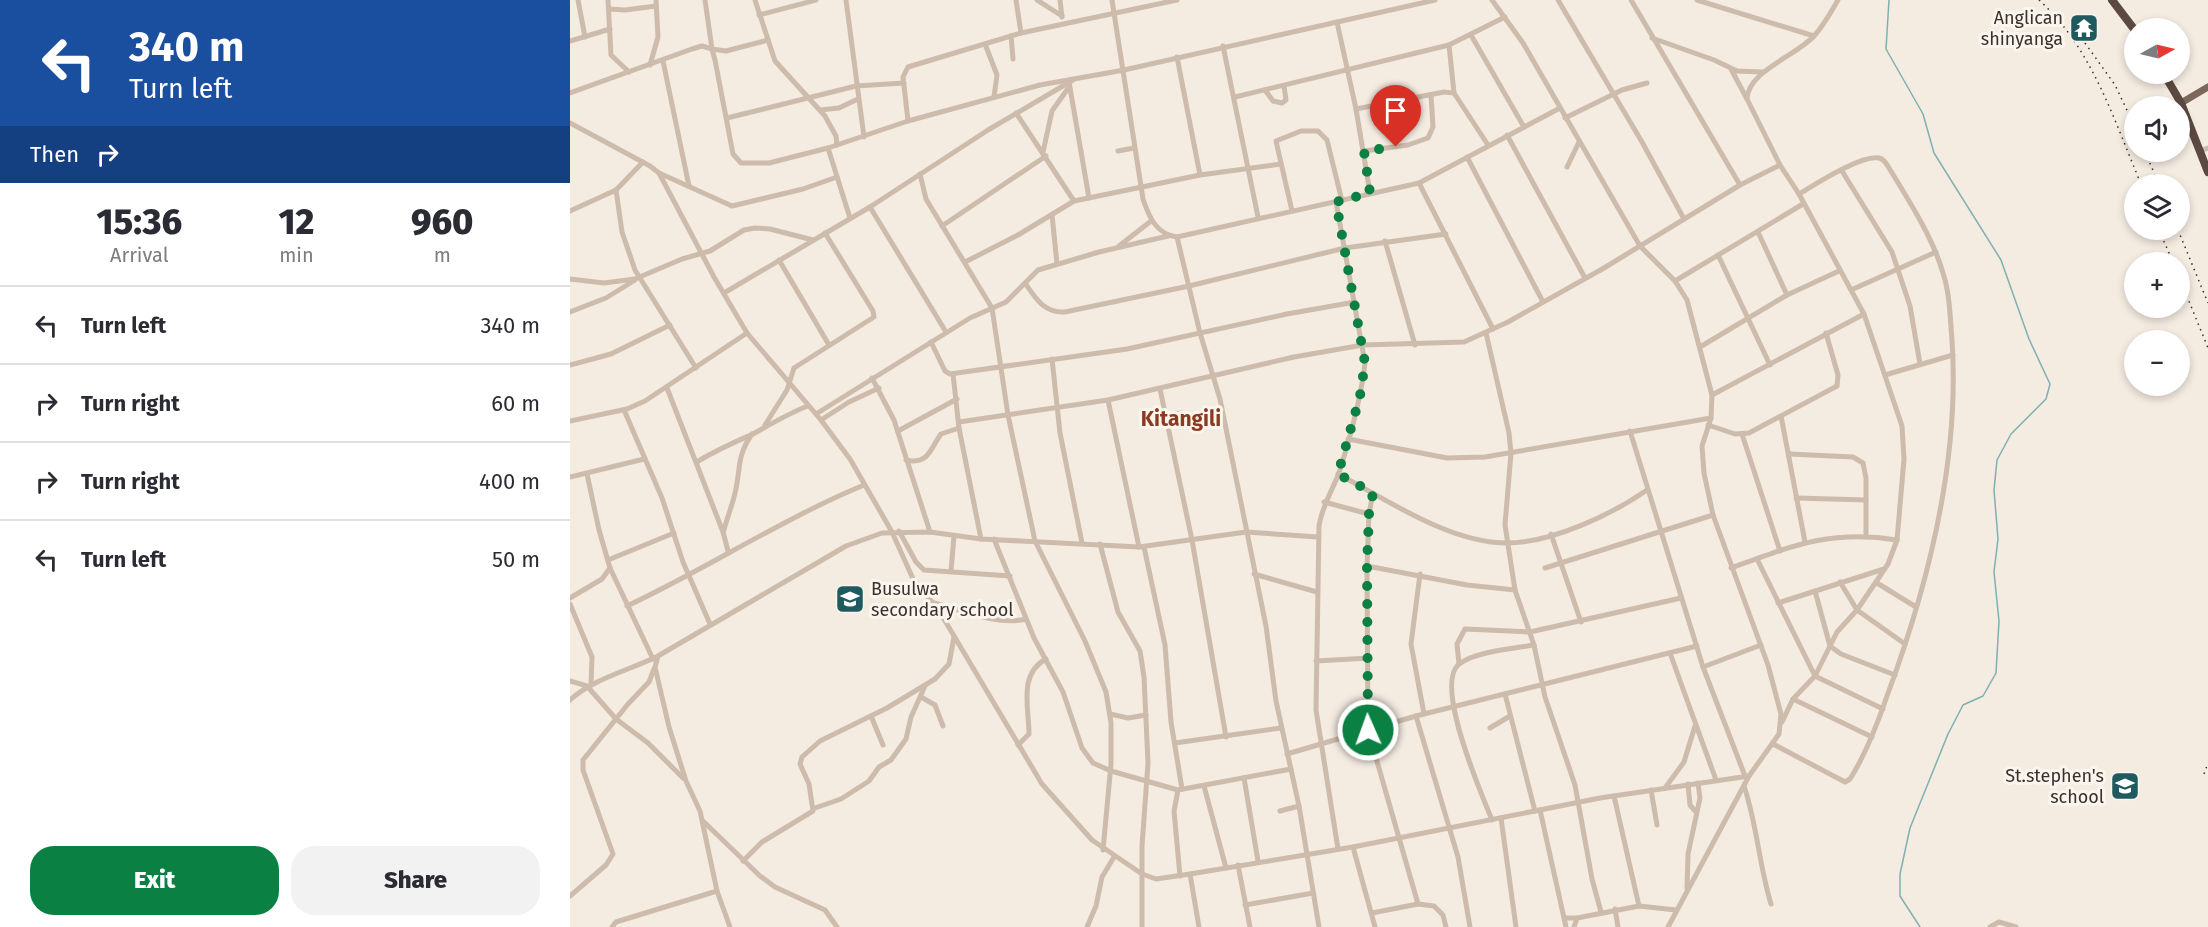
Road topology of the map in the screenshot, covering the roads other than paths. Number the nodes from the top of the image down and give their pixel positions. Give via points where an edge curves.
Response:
1 (578, 0) edge
2 (608, 0) edge
3 (705, 0) edge
4 (755, 0) edge
5 (816, 0) edge
6 (846, 0) edge
7 (1016, 0) edge
8 (1037, 0) edge
9 (1060, 0) edge
10 (1112, 0) edge
11 (1177, 0) edge
12 (1435, 0) edge
13 (1492, 0) edge
14 (1558, 0) edge
15 (1631, 0) edge
16 (1697, 0) edge
17 (1838, 0) edge
18 (2112, 0) edge
19 (656, 3) edge
20 (609, 9) junction
21 (1115, 14) junction
22 (759, 15) junction
23 (1062, 16) junction
24 (1505, 16) junction
25 (2126, 18) edge
26 (1337, 22) junction
27 (1063, 25) junction
28 (610, 29) junction
29 (1021, 33) junction
30 (1471, 35) junction
31 (585, 36) junction
32 (1011, 36) junction
33 (1814, 36) junction
34 (1651, 38) junction
35 (768, 40) junction
36 (570, 41) edge
37 (985, 44) junction
38 (1449, 45) junction
39 (1223, 46) junction
40 (711, 49) junction
41 (1177, 57) junction
42 (1013, 60) dead end
43 (663, 61) junction
44 (650, 65) junction
45 (1348, 69) junction
46 (1731, 69) junction
47 (1124, 70) junction
48 (629, 72) junction
49 (1764, 72) junction
50 (904, 83) junction
51 (1071, 83) junction
52 (1647, 83) dead end
53 (856, 86) junction
54 (1284, 86) junction
55 (2208, 87) edge
56 (1265, 90) junction
57 (570, 93) edge
58 (1454, 93) junction
59 (1613, 94) junction
60 (1431, 95) junction
61 (994, 97) junction
62 (1235, 97) junction
63 (809, 98) junction
64 (2190, 98) edge
65 (858, 99) junction
66 (1748, 99) junction
67 (1560, 108) junction
68 (1356, 109) junction
69 (820, 110) junction
70 (1016, 113) junction
71 (727, 118) junction
72 (1566, 118) junction
73 (908, 121) junction
74 (570, 123) edge
75 (1524, 127) junction
76 (2190, 127) edge
77 (1507, 135) junction
78 (864, 137) junction
79 (1580, 142) junction
80 (837, 145) junction
81 (1488, 145) junction
82 (828, 148) junction
83 (1134, 148) junction
84 (2208, 148) edge
85 (1118, 151) dead end
86 (1364, 151) junction
87 (2199, 151) junction
88 (1044, 154) junction
89 (1467, 157) junction
90 (643, 162) junction
91 (1281, 164) junction
92 (1780, 165) junction
93 (1567, 167) dead end
94 (1248, 168) junction
95 (1842, 171) junction
96 (2208, 172) edge
97 (659, 173) junction
98 (920, 174) junction
99 (1200, 175) junction
100 (837, 177) junction
101 (1419, 183) junction
102 (1740, 185) junction
103 (689, 186) junction
104 (1142, 189) junction
105 (616, 190) junction
106 (1370, 193) junction
107 (1799, 194) junction
108 (1089, 198) junction
109 (1074, 201) junction
110 (1339, 202) junction
111 (1803, 204) junction
112 (870, 207) junction
113 (1292, 210) junction
114 (570, 211) edge
115 (1052, 215) junction
116 (1258, 217) junction
117 (850, 218) junction
118 (1684, 219) junction
119 (1151, 221) junction
120 (942, 226) junction
121 (1758, 231) junction
122 (825, 233) junction
123 (1446, 234) junction
124 (1169, 236) junction
125 (1177, 237) junction
126 (813, 240) junction
127 (1385, 241) junction
128 (1119, 246) junction
129 (1640, 246) junction
130 (1345, 248) junction
131 (1936, 252) junction
132 (701, 255) junction
133 (1718, 255) junction
134 (779, 260) junction
135 (965, 262) junction
136 (1057, 264) junction
137 (1899, 269) junction
138 (1839, 271) junction
139 (1586, 278) junction
140 (570, 279) edge
141 (638, 279) junction
142 (1675, 281) junction
143 (1025, 283) junction
144 (1189, 286) junction
145 (1851, 290) junction
146 (724, 293) junction
147 (1787, 296) junction
148 (1542, 300) junction
149 (1355, 302) junction
150 (992, 308) junction
151 (570, 312) edge
152 (1864, 314) junction
153 (1748, 318) junction
154 (670, 325) junction
155 (1493, 329) junction
156 (946, 332) junction
157 (747, 333) junction
158 (1200, 333) junction
159 (1486, 333) junction
160 (1826, 333) junction
161 (931, 342) junction
162 (829, 345) junction
163 (1363, 345) junction
164 (1415, 345) junction
165 (1700, 347) junction
166 (1953, 355) junction
167 (1052, 359) junction
168 (570, 364) edge
169 (1920, 364) junction
170 (1770, 365) junction
171 (1001, 366) junction
172 (696, 368) junction
173 (953, 374) junction
174 (1885, 375) junction
175 (1213, 376) junction
176 (872, 378) junction
177 (789, 384) junction
178 (667, 388) junction
179 (879, 388) junction
180 (1160, 389) junction
181 (1712, 395) junction
182 (957, 399) junction
183 (1108, 400) junction
184 (808, 406) junction
185 (1056, 408) junction
186 (624, 410) junction
187 (1180, 412) dead end
188 (816, 414) junction
189 (1008, 415) junction
190 (1165, 416) junction
191 (1781, 416) junction
192 (1711, 418) junction
193 (821, 420) junction
194 (570, 421) edge
195 (765, 425) junction
196 (959, 425) junction
197 (1708, 425) junction
198 (898, 430) junction
199 (1630, 431) junction
200 (752, 434) junction
201 (1742, 434) junction
202 (1347, 439) junction
203 (1511, 453) junction
204 (1789, 454) junction
205 (644, 459) junction
206 (906, 460) junction
207 (697, 462) junction
208 (587, 474) junction
209 (1338, 474) junction
210 (570, 477) edge
211 (864, 485) junction
212 (1647, 490) junction
213 (1373, 493) junction
214 (1796, 498) junction
215 (1866, 500) junction
216 (1324, 502) junction
217 (1369, 514) junction
218 (1713, 515) junction
219 (896, 531) junction
220 (723, 532) junction
221 (930, 532) junction
222 (1246, 532) junction
223 (674, 533) junction
224 (1660, 533) junction
225 (1551, 534) junction
226 (1866, 534) junction
227 (954, 536) junction
228 (1318, 537) junction
229 (981, 539) junction
230 (994, 539) junction
231 (1192, 540) junction
232 (1897, 540) junction
233 (1035, 541) junction
234 (1805, 542) junction
235 (1082, 543) junction
236 (1505, 543) junction
237 (1100, 544) junction
238 (1141, 547) junction
239 (728, 551) junction
240 (1780, 551) junction
241 (1757, 559) junction
242 (608, 560) junction
243 (1561, 565) junction
244 (1367, 566) junction
245 (610, 568) junction
246 (1545, 568) dead end
247 (1731, 568) junction
248 (1884, 569) junction
249 (951, 571) junction
250 (1254, 574) junction
251 (1420, 574) junction
252 (689, 575) junction
253 (1010, 576) junction
254 (1840, 582) junction
255 (1877, 583) junction
256 (1515, 590) junction
257 (1815, 591) junction
258 (1317, 592) junction
259 (570, 598) edge
260 (1681, 598) junction
261 (932, 603) junction
262 (1778, 603) junction
263 (570, 604) edge
264 (627, 606) junction
265 (1916, 607) junction
266 (1857, 610) junction
267 (1026, 619) junction
268 (1581, 622) junction
269 (710, 624) junction
270 (1530, 632) junction
271 (954, 637) junction
272 (1905, 644) junction
273 (1534, 645) junction
274 (1761, 645) junction
275 (1830, 645) junction
276 (1697, 646) junction
277 (1670, 653) junction
278 (655, 657) junction
279 (1369, 658) junction
280 (1046, 659) junction
281 (1316, 661) junction
282 (1459, 664) junction
283 (655, 667) junction
284 (1703, 667) junction
285 (1895, 675) junction
286 (1815, 676) junction
287 (571, 682) edge
288 (1542, 684) junction
289 (589, 685) junction
290 (926, 685) junction
291 (1505, 694) junction
292 (921, 697) junction
293 (1793, 699) junction
294 (570, 700) edge
295 (1454, 708) junction
296 (1883, 709) junction
297 (1110, 714) junction
298 (1424, 714) junction
299 (1146, 715) junction
300 (871, 716) junction
301 (1416, 716) junction
302 (1510, 716) junction
303 (616, 719) junction
304 (1782, 722) junction
305 (1695, 724) junction
306 (944, 726) dead end
307 (1281, 728) junction
308 (1490, 728) dead end
309 (1368, 730) junction
310 (1226, 737) junction
311 (1872, 737) junction
312 (1175, 744) junction
313 (1773, 744) junction
314 (883, 745) dead end
315 (1018, 745) junction
316 (1320, 745) junction
317 (1287, 754) junction
318 (1291, 769) junction
319 (1111, 771) junction
320 (1747, 776) junction
321 (1244, 778) junction
322 (1716, 780) junction
323 (686, 781) junction
324 (1146, 782) junction
325 (1698, 783) junction
326 (1688, 784) junction
327 (1204, 786) junction
328 (1744, 786) junction
329 (1665, 788) junction
330 (1180, 789) junction
331 (1651, 790) junction
332 (1614, 796) junction
333 (1580, 802) junction
334 (1299, 806) junction
335 (814, 808) junction
336 (1538, 810) junction
337 (1280, 811) dead end
338 (1696, 812) junction
339 (1501, 818) junction
340 (1492, 820) junction
341 (702, 821) junction
342 (1658, 825) dead end
343 (1449, 826) junction
344 (1400, 836) junction
345 (1353, 847) junction
346 (1338, 849) junction
347 (1103, 850) junction
348 (1308, 854) junction
349 (1114, 857) junction
350 (743, 861) junction
351 (1258, 861) junction
352 (1238, 865) junction
353 (1226, 867) junction
354 (1142, 874) junction
355 (1190, 874) junction
356 (1180, 876) junction
357 (1687, 890) junction
358 (717, 891) junction
359 (1314, 893) junction
360 (570, 896) edge
361 (1245, 904) junction
362 (1418, 904) junction
363 (1771, 904) dead end
364 (1639, 906) junction
365 (1615, 909) junction
366 (1676, 910) junction
367 (1372, 912) junction
368 (1601, 912) junction
369 (1565, 918) junction
370 (1577, 918) junction
371 (1142, 925) edge
372 (612, 927) edge
373 (730, 927) edge
374 (837, 927) edge
375 (1087, 927) edge
376 (1149, 927) edge
377 (1199, 927) edge
378 (1250, 927) edge
379 (1319, 927) edge
380 (1375, 927) edge
381 (1446, 927) edge
382 (1470, 927) edge
383 (1516, 927) edge
384 (1566, 927) edge
385 (1574, 927) edge
386 (1618, 927) edge
387 (1668, 927) edge
388 (1990, 927) edge
389 (2016, 927) edge

1 - 31 street
2 - 20 street
3 - 40 street
4 - 22 street
5 - 22 street
6 - 53 street
7 - 29 street
8 - 23 street
9 - 23 street
10 - 21 street
11 - 21 street
12 - 26 street
13 - 24 street
14 - 59 street
15 - 34 street
16 - 33 street
17 - 33 street
18 - 25 highway
19 - 20 street via 625,10
19 - 44 street via 658,37
20 - 28 street
21 - 27 street
21 - 47 street
22 - 35 street
23 - 27 street
24 - 30 street
24 - 67 street
26 - 39 street
26 - 45 street
27 - 29 street
28 - 31 street
28 - 48 street via 610,55
29 - 32 street
30 - 38 street
30 - 75 street
31 - 36 street
32 - 37 street
32 - 42 street
33 - 49 street
34 - 46 street
34 - 102 street
35 - 40 street via 726,51
35 - 63 street via 777,64
37 - 50 street via 908,67
37 - 61 street via 997,75
38 - 45 street
38 - 58 street
39 - 41 street
39 - 62 street
40 - 43 street via 702,46
40 - 71 street
41 - 47 street
41 - 99 street
43 - 44 street
43 - 103 street
44 - 48 street
45 - 54 street
45 - 68 street
46 - 49 street
46 - 66 street
47 - 51 street
47 - 83 street
48 - 57 street
49 - 66 street via 1750,86
50 - 53 street
50 - 73 street
51 - 61 street
51 - 70 street
51 - 88 street via 1052,111
51 - 108 street
52 - 59 street
53 - 63 street
53 - 65 street
54 - 56 street
54 - 56 street via 1286,97 1282,103 1273,101
55 - 64 main road
56 - 62 street
58 - 60 street
58 - 81 street
59 - 72 street
59 - 118 street
60 - 68 street
60 - 86 street via 1433,127 1428,138
61 - 73 street
62 - 94 street
63 - 69 street
63 - 71 street
65 - 69 street via 839,108
65 - 78 street
66 - 92 street
67 - 72 street
67 - 75 street
68 - 86 street
69 - 80 street via 833,129
70 - 88 street
70 - 98 street
71 - 82 street via 733,154 745,164 769,163
72 - 79 street
73 - 78 street
74 - 90 street
75 - 77 street
76 - 87 highway
77 - 81 street
77 - 139 street
78 - 80 street
79 - 93 street
79 - 129 street
80 - 82 street
81 - 89 street
82 - 100 street
83 - 85 street
83 - 104 street
84 - 87 street
86 - 106 street
87 - 96 highway
88 - 109 street
88 - 120 street
89 - 101 street
89 - 148 street
90 - 97 street
90 - 105 street
91 - 94 street
91 - 110 street via 1277,140 1301,131 1317,131 1327,140
91 - 113 street
92 - 102 street
92 - 107 street
94 - 99 street
94 - 116 street
95 - 107 street
95 - 131 street via 1869,159 1883,160
95 - 137 street via 1885,238
97 - 103 street
97 - 132 street
98 - 112 street
98 - 120 street via 926,199
99 - 104 street
100 - 103 street via 732,206
100 - 117 street
101 - 106 street
101 - 123 street
102 - 118 street
104 - 108 street
104 - 119 street
105 - 114 street
105 - 141 street via 622,232
106 - 110 street
107 - 111 street
108 - 109 street
109 - 115 street
110 - 113 street
110 - 130 street
111 - 121 street
111 - 138 street
112 - 117 street
112 - 156 street
113 - 116 street
115 - 135 street
115 - 136 street
116 - 125 street
117 - 122 street
118 - 129 street
119 - 124 street
119 - 128 street
120 - 135 street
121 - 133 street
121 - 147 street
122 - 126 street
122 - 162 street via 874,314 868,322
123 - 127 street
123 - 155 street
124 - 125 street
124 - 128 street
125 - 144 street
126 - 132 street via 755,228 744,230
126 - 134 street
127 - 130 street
127 - 164 street
128 - 136 street
129 - 139 street
129 - 142 street
130 - 144 street
130 - 149 street
131 - 137 street
131 - 166 street via 1947,293
132 - 141 street via 682,259
132 - 146 street
133 - 142 street
133 - 153 street
134 - 146 street
134 - 162 street
135 - 150 street
136 - 143 street via 1038,270
137 - 145 street
137 - 169 street
138 - 145 street
138 - 147 street
139 - 148 street
140 - 141 street via 604,283
141 - 151 street via 606,298
141 - 154 street
142 - 165 street via 1687,300
143 - 144 street via 1039,303 1055,312 1092,308
143 - 150 street via 1006,302
144 - 158 street
145 - 152 street
146 - 157 street
147 - 153 street
148 - 155 street
149 - 158 street
149 - 163 street
150 - 156 street
150 - 171 street
152 - 160 street
152 - 174 street
153 - 165 street
153 - 170 street
154 - 168 street via 611,354
154 - 172 street
155 - 159 street
156 - 161 street
157 - 172 street
157 - 177 street
158 - 167 street via 1110,352
158 - 175 street
159 - 164 street via 1455,343
159 - 203 street
160 - 170 street
160 - 191 street via 1839,383
161 - 173 street via 945,371
161 - 176 street
162 - 177 street via 794,368
163 - 164 street
163 - 175 street
163 - 202 street via 1363,383
165 - 181 street
166 - 169 street
166 - 265 street via 1953,403 1939,514
167 - 171 street
167 - 185 street
169 - 174 street
170 - 181 street
171 - 173 street
171 - 189 street
172 - 178 street
173 - 182 street
174 - 232 street via 1902,426 1904,459
175 - 180 street
175 - 222 street
176 - 179 street
176 - 188 street
177 - 184 street
177 - 195 street
178 - 186 street
178 - 207 street
179 - 193 street
179 - 198 street
180 - 183 street
180 - 190 street
181 - 192 street
182 - 196 street
182 - 198 street
183 - 185 street
183 - 238 street
184 - 188 street
184 - 195 street
185 - 189 street
185 - 235 street
186 - 194 street
186 - 205 street
187 - 190 street
188 - 193 street
189 - 196 street
189 - 233 street
190 - 231 street
191 - 201 street
191 - 204 street
192 - 197 street
192 - 199 street
193 - 211 street
195 - 200 street
196 - 206 street via 941,434 925,459
196 - 229 street
197 - 201 street
197 - 218 street via 1702,458
198 - 206 street
199 - 203 street
199 - 212 street
200 - 207 street
200 - 220 street via 742,448 735,495
201 - 240 street
202 - 203 street via 1447,458
202 - 209 street
203 - 236 street
204 - 214 street
204 - 215 street via 1860,460 1866,472
205 - 208 street
205 - 223 street
206 - 221 street
207 - 220 street
208 - 210 street
208 - 242 street
209 - 213 street
209 - 216 street
211 - 219 street
211 - 239 street
212 - 224 street
212 - 225 street via 1581,526
213 - 217 street
213 - 236 street via 1440,527
214 - 215 street
214 - 234 street
215 - 226 street
216 - 217 street
216 - 228 street
217 - 244 street
218 - 224 street
218 - 247 street
219 - 221 street
219 - 249 street via 920,567
219 - 261 street via 910,575
219 - 269 street via 855,542
220 - 239 street
221 - 227 street
222 - 228 street
222 - 231 street
222 - 250 street
223 - 242 street
223 - 252 street
224 - 243 street
224 - 260 street
225 - 236 street
225 - 243 street
226 - 232 street
226 - 234 street
227 - 229 street
227 - 249 street
228 - 258 street
229 - 230 street
230 - 233 street
230 - 253 street
231 - 238 street
231 - 310 street
232 - 248 street
233 - 235 street
233 - 297 street via 1094,660
234 - 240 street
235 - 237 street
236 - 256 street
237 - 238 street
237 - 299 street via 1118,612 1141,656
238 - 312 street via 1165,645
239 - 252 street
240 - 241 street
241 - 247 street
241 - 262 street
242 - 245 street
243 - 246 street
243 - 268 street
244 - 251 street
244 - 279 street
245 - 259 street via 602,579
245 - 264 street
247 - 274 street
248 - 254 street
248 - 255 street
249 - 253 street
250 - 258 street
250 - 307 street
251 - 256 street via 1467,585
251 - 298 street via 1412,644
252 - 264 street
252 - 269 street
253 - 267 street
254 - 257 street
254 - 266 street
255 - 265 street
255 - 266 street
256 - 270 street
257 - 262 street
257 - 275 street
258 - 281 street
260 - 268 street
260 - 276 street
261 - 267 street via 986,618 1012,622
261 - 271 street
262 - 286 street
263 - 289 street via 592,657
264 - 278 street
265 - 272 street
266 - 272 street
266 - 275 street
267 - 280 street
268 - 270 street
269 - 278 street
270 - 273 street
270 - 282 street via 1465,629 1457,644
271 - 290 street via 949,664
271 - 315 street
272 - 285 street
273 - 282 street
273 - 288 street
274 - 284 street
274 - 304 street
275 - 285 street via 1841,654
275 - 286 street
276 - 277 street
276 - 284 street
277 - 288 street
277 - 305 street
278 - 283 street
278 - 289 street
279 - 281 street
279 - 309 street
280 - 315 street via 1033,669 1026,696 1029,734
280 - 319 street via 1088,759
281 - 316 street
282 - 295 street via 1452,676
283 - 303 street via 649,682
283 - 323 street
284 - 320 street
285 - 296 street
286 - 293 street
286 - 296 street
287 - 289 street
288 - 291 street
288 - 333 street
289 - 294 street
289 - 303 street
290 - 292 street
290 - 300 street
291 - 295 street
291 - 302 street
292 - 306 street via 935,705
292 - 335 street via 906,739 891,760 841,799
293 - 304 street
293 - 311 street
295 - 298 street
295 - 340 street via 1471,768
296 - 311 street
297 - 299 street via 1128,718
297 - 319 street
298 - 301 street
299 - 324 street
300 - 314 street
300 - 335 street via 827,736 801,760
301 - 309 street
301 - 343 street
302 - 308 street
302 - 336 street
303 - 323 street via 648,743
303 - 360 street via 582,766 613,854
304 - 313 street
305 - 322 street
305 - 329 street via 1684,762
307 - 310 street
307 - 317 street
309 - 316 street
309 - 344 street
310 - 312 street
311 - 313 street via 1847,782
312 - 330 street
313 - 320 street
315 - 347 street via 1049,794
316 - 317 street
316 - 346 street
317 - 318 street
318 - 321 street
318 - 334 street
319 - 324 street
319 - 347 street
320 - 322 street
320 - 328 street
321 - 327 street
321 - 351 street
322 - 325 street
323 - 341 street
324 - 330 street
324 - 354 street
325 - 326 street
325 - 338 street via 1700,798
326 - 329 street
326 - 338 street via 1690,805
327 - 330 street
327 - 353 street
328 - 357 street
328 - 363 street
329 - 331 street
330 - 356 street via 1174,812
331 - 332 street
331 - 342 street
332 - 333 street
332 - 364 street
333 - 336 street
333 - 368 street
334 - 337 street
334 - 348 street
335 - 350 street via 806,818 762,842
336 - 339 street
336 - 369 street
338 - 357 street via 1688,854
339 - 340 street
339 - 383 street
340 - 343 street
341 - 350 street
341 - 358 street
343 - 344 street
343 - 382 street via 1464,880
344 - 345 street
344 - 362 street
345 - 346 street
345 - 367 street
346 - 348 street
347 - 349 street
348 - 351 street
348 - 359 street
349 - 354 street
349 - 375 street via 1102,876
350 - 374 street via 775,887 825,910
351 - 352 street
352 - 353 street
352 - 361 street
353 - 355 street
354 - 356 street via 1156,879
354 - 371 street
355 - 356 street
355 - 377 street
357 - 366 street
358 - 372 street via 616,922
358 - 373 street
359 - 361 street
359 - 379 street
361 - 378 street
362 - 367 street
362 - 381 street via 1438,909
364 - 365 street
364 - 366 street
365 - 368 street
365 - 386 street
366 - 387 street
367 - 380 street
368 - 370 street
369 - 370 street
369 - 384 street
370 - 385 street
371 - 376 street
388 - 389 street via 2000,922

